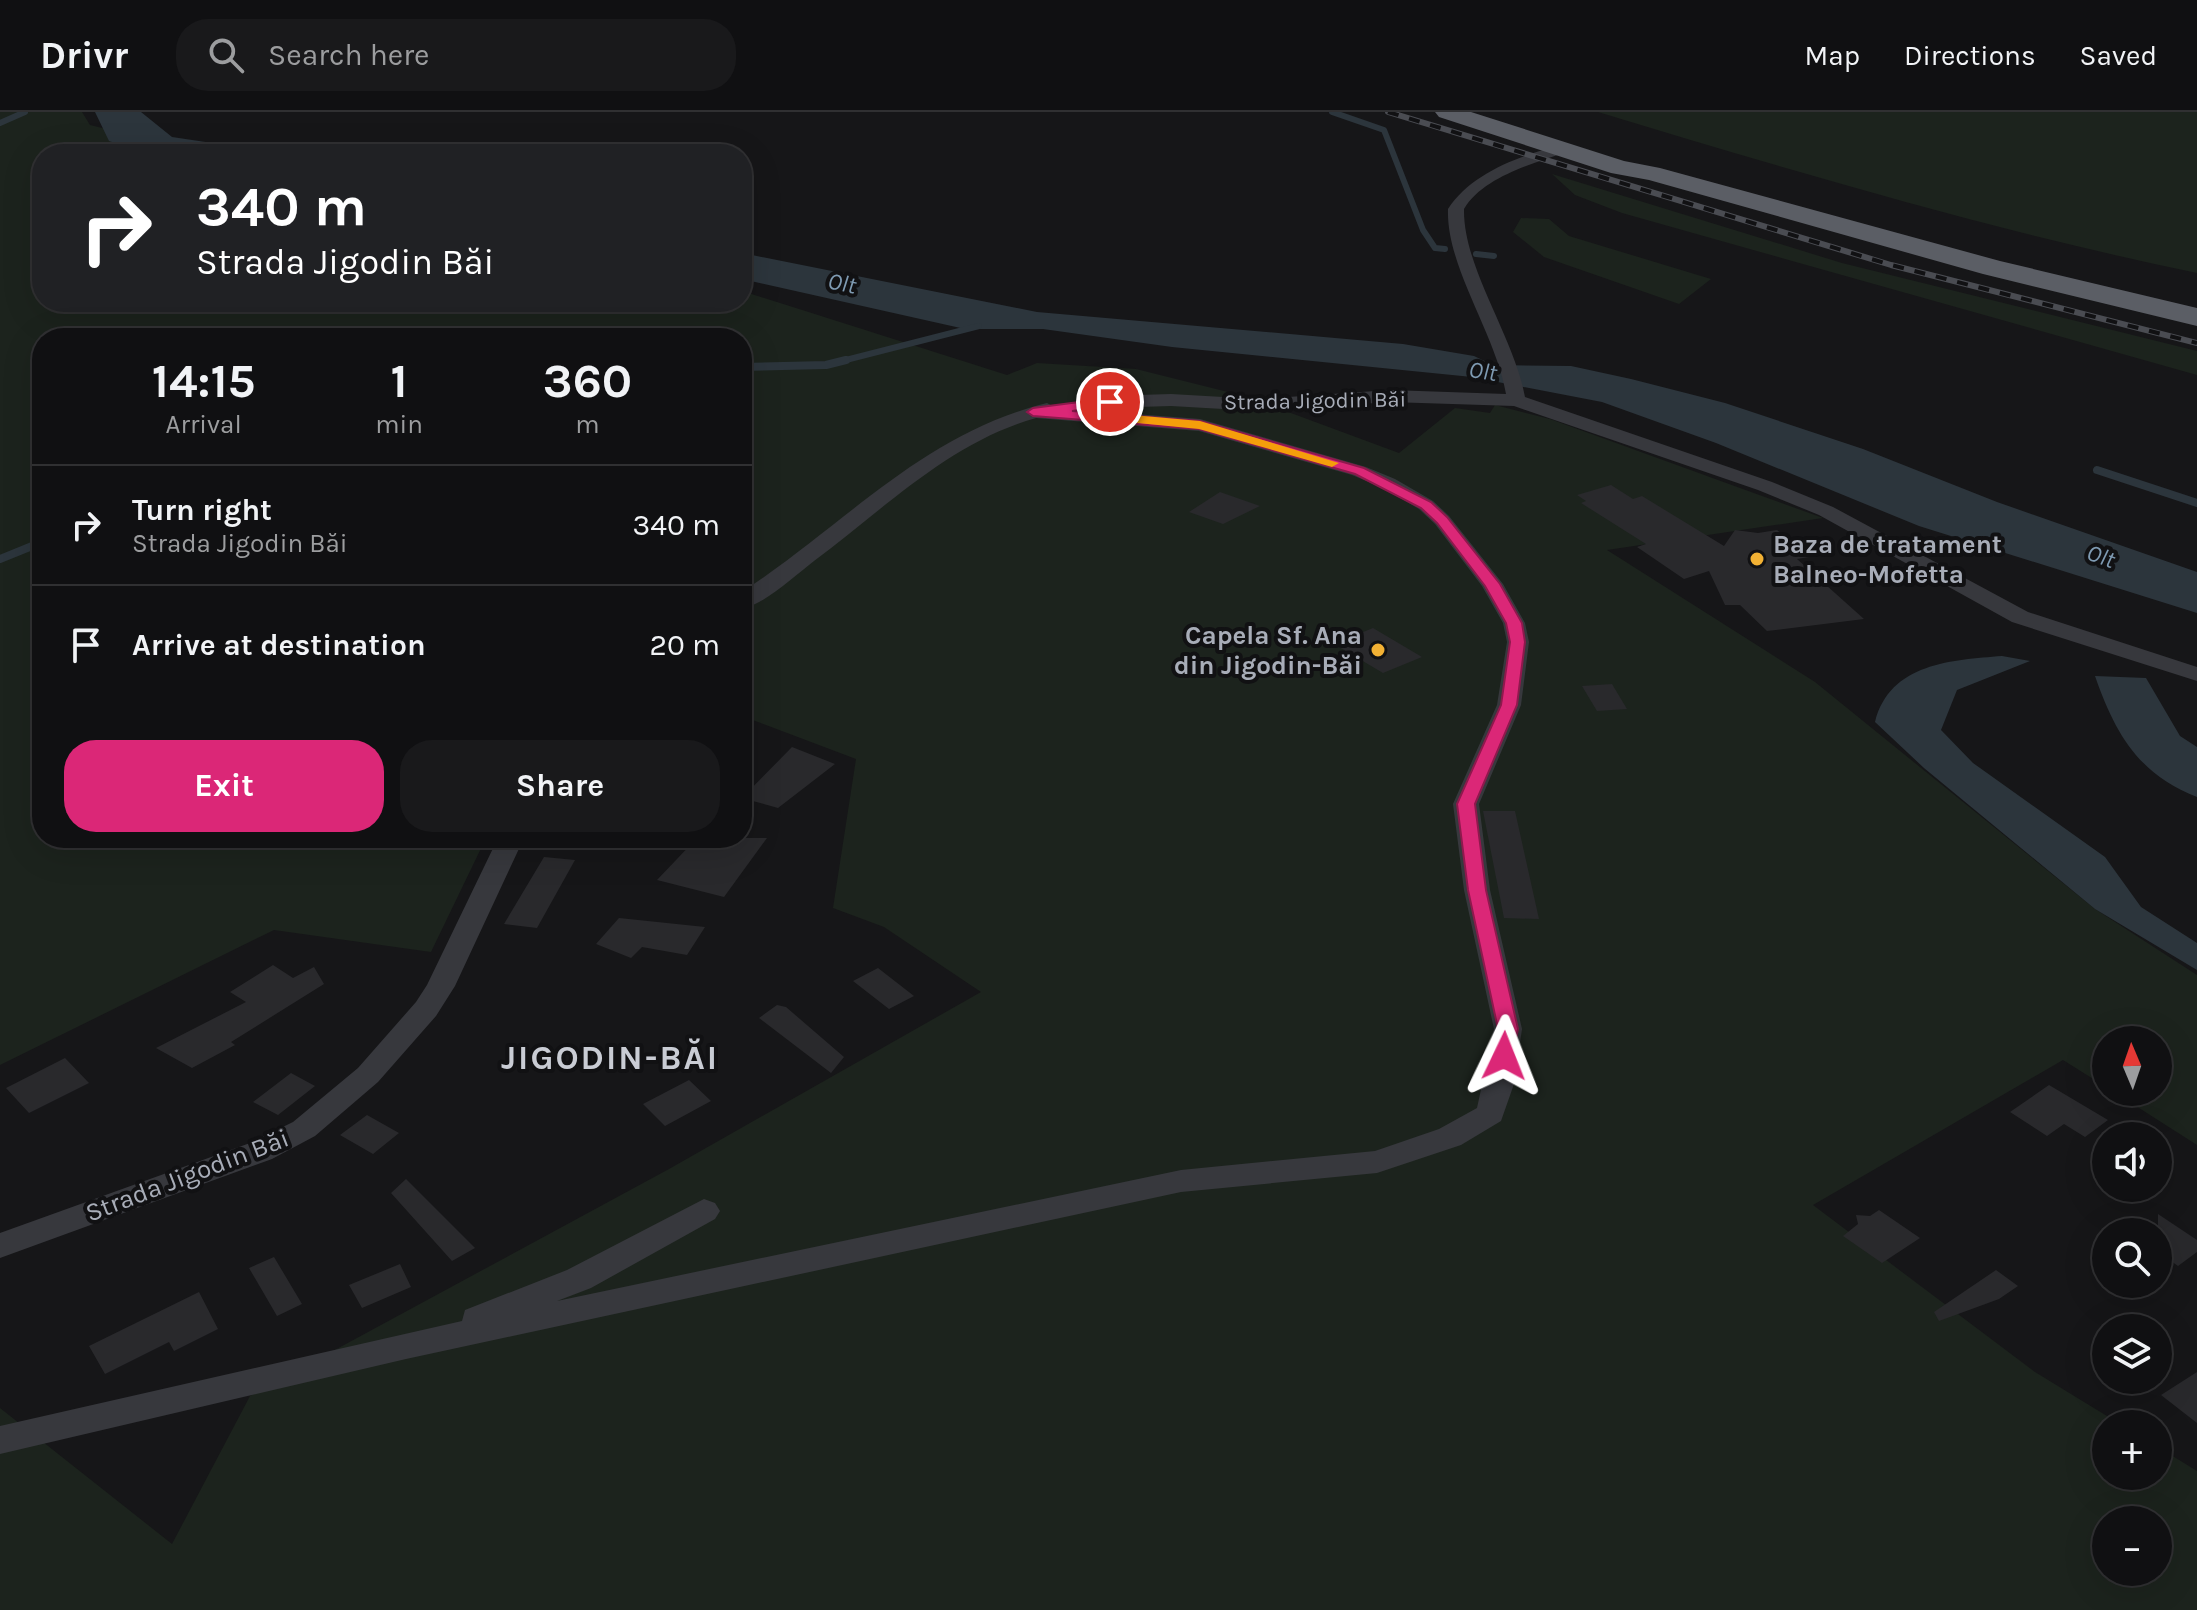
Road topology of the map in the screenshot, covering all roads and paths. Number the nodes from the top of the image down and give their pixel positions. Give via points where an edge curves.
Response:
1 (1447, 112) edge
2 (1561, 149) junction
3 (1620, 168) junction
4 (2197, 317) edge
5 (2197, 325) edge
6 (1516, 394) junction
7 (1033, 412) junction
8 (752, 596) edge
9 (2197, 674) edge
10 (506, 848) edge
11 (704, 1211) dead end
12 (0, 1246) edge
13 (406, 1346) junction
14 (0, 1440) edge

1 - 2 highway
2 - 3 highway
2 - 6 street via 1484,183 1457,208 1456,228 1508,359
3 - 4 highway
3 - 5 highway via 1868,242
6 - 7 street, Strada Jigodin Băi via 1258,405 1085,403
6 - 9 street, Strada Jigodin Băi via 1826,511 2020,617
7 - 8 street, Strada Jigodin Băi via 945,452
7 - 13 street via 1200,425 1359,471 1426,505 1492,584 1514,623 1518,642 1509,705 1466,804 1477,890 1508,1029 1490,1114 1450,1137 1377,1162 1181,1181
10 - 12 street, Strada Jigodin Băi via 426,1009 368,1075 304,1129 226,1165
11 - 13 street via 579,1279
13 - 14 street

